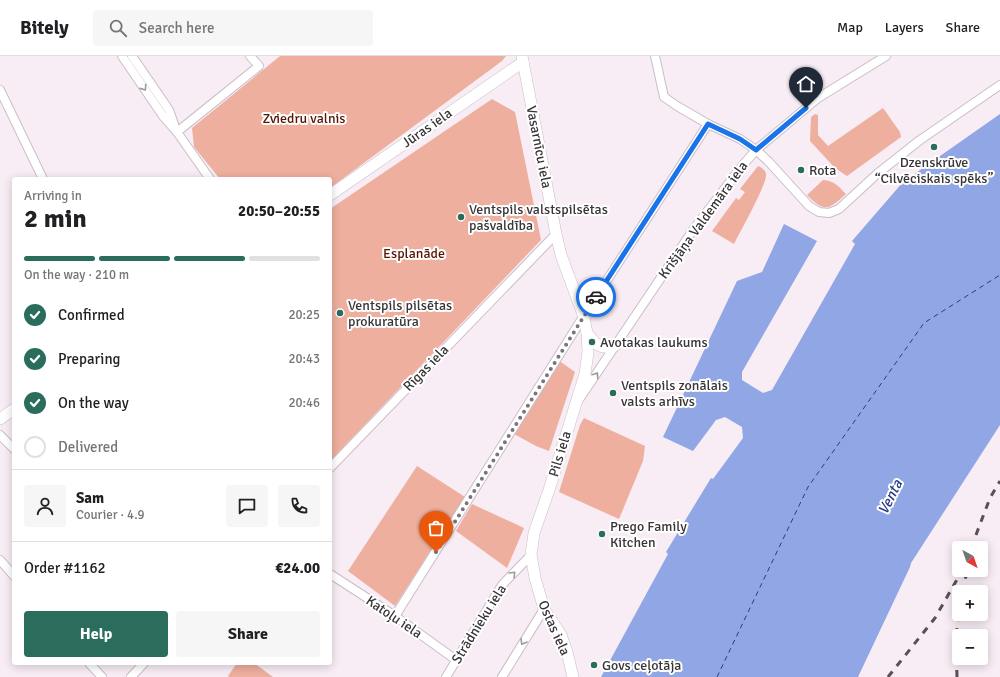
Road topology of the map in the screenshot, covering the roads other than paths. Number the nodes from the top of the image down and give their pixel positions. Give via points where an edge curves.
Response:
1 (122, 56) edge
2 (132, 56) edge
3 (250, 56) edge
4 (654, 56) edge
5 (886, 56) edge
6 (523, 59) edge
7 (1000, 85) edge
8 (0, 90) edge
9 (708, 124) junction
10 (177, 132) junction
11 (756, 150) junction
12 (42, 177) edge
13 (209, 177) edge
14 (332, 194) edge
15 (556, 234) junction
16 (584, 317) junction
17 (587, 333) junction
18 (616, 345) junction
19 (588, 352) joint
20 (575, 405) junction
21 (12, 410) edge
22 (0, 419) edge
23 (0, 435) edge
24 (12, 447) edge
25 (332, 466) edge
26 (531, 555) junction
27 (0, 560) edge
28 (12, 574) edge
29 (332, 575) edge
30 (544, 609) junction
31 (395, 616) junction
32 (456, 660) junction
33 (91, 665) edge
34 (142, 665) edge
35 (102, 677) edge
36 (131, 677) edge
37 (446, 677) edge
38 (502, 677) edge
39 (573, 677) edge

1 -> 10 street
2 - 10 street via 169,110
3 - 10 street via 259,66
4 - 9 street via 664,97
5 - 11 street, Krišjāņa Valdemāra iela via 818,98
6 - 14 street, Jūras iela
6 - 15 street, Vasarnīcu iela
7 - 11 street via 920,140 877,174 839,209 829,213 819,212 809,206
8 - 12 street
9 - 11 street via 740,139
9 - 16 street
10 - 13 street
11 - 18 street, Krišjāņa Valdemāra iela via 693,230
15 - 16 street, Vasarnīcu iela
15 - 25 street, Rīgas iela
16 - 17 street, Vasarnīcu iela
16 - 31 street
17 - 18 street via 601,347
17 - 19 street, Vasarnīcu iela
20 -> 18 street, Krišjāņa Valdemāra iela
19 - 20 street, Pils iela via 585,374
20 - 26 street, Pils iela via 534,533
21 - 22 street
23 - 24 street
26 - 30 street, Ostas iela
32 -> 26 street, Strādnieku iela via 502,585
27 - 28 street
29 - 31 street, Katoļu iela
30 -> 38 street
30 - 39 street, Ostas iela via 561,635
31 - 32 street, Katoļu iela
32 - 37 street, Strādnieku iela
33 - 35 street
34 - 36 street

